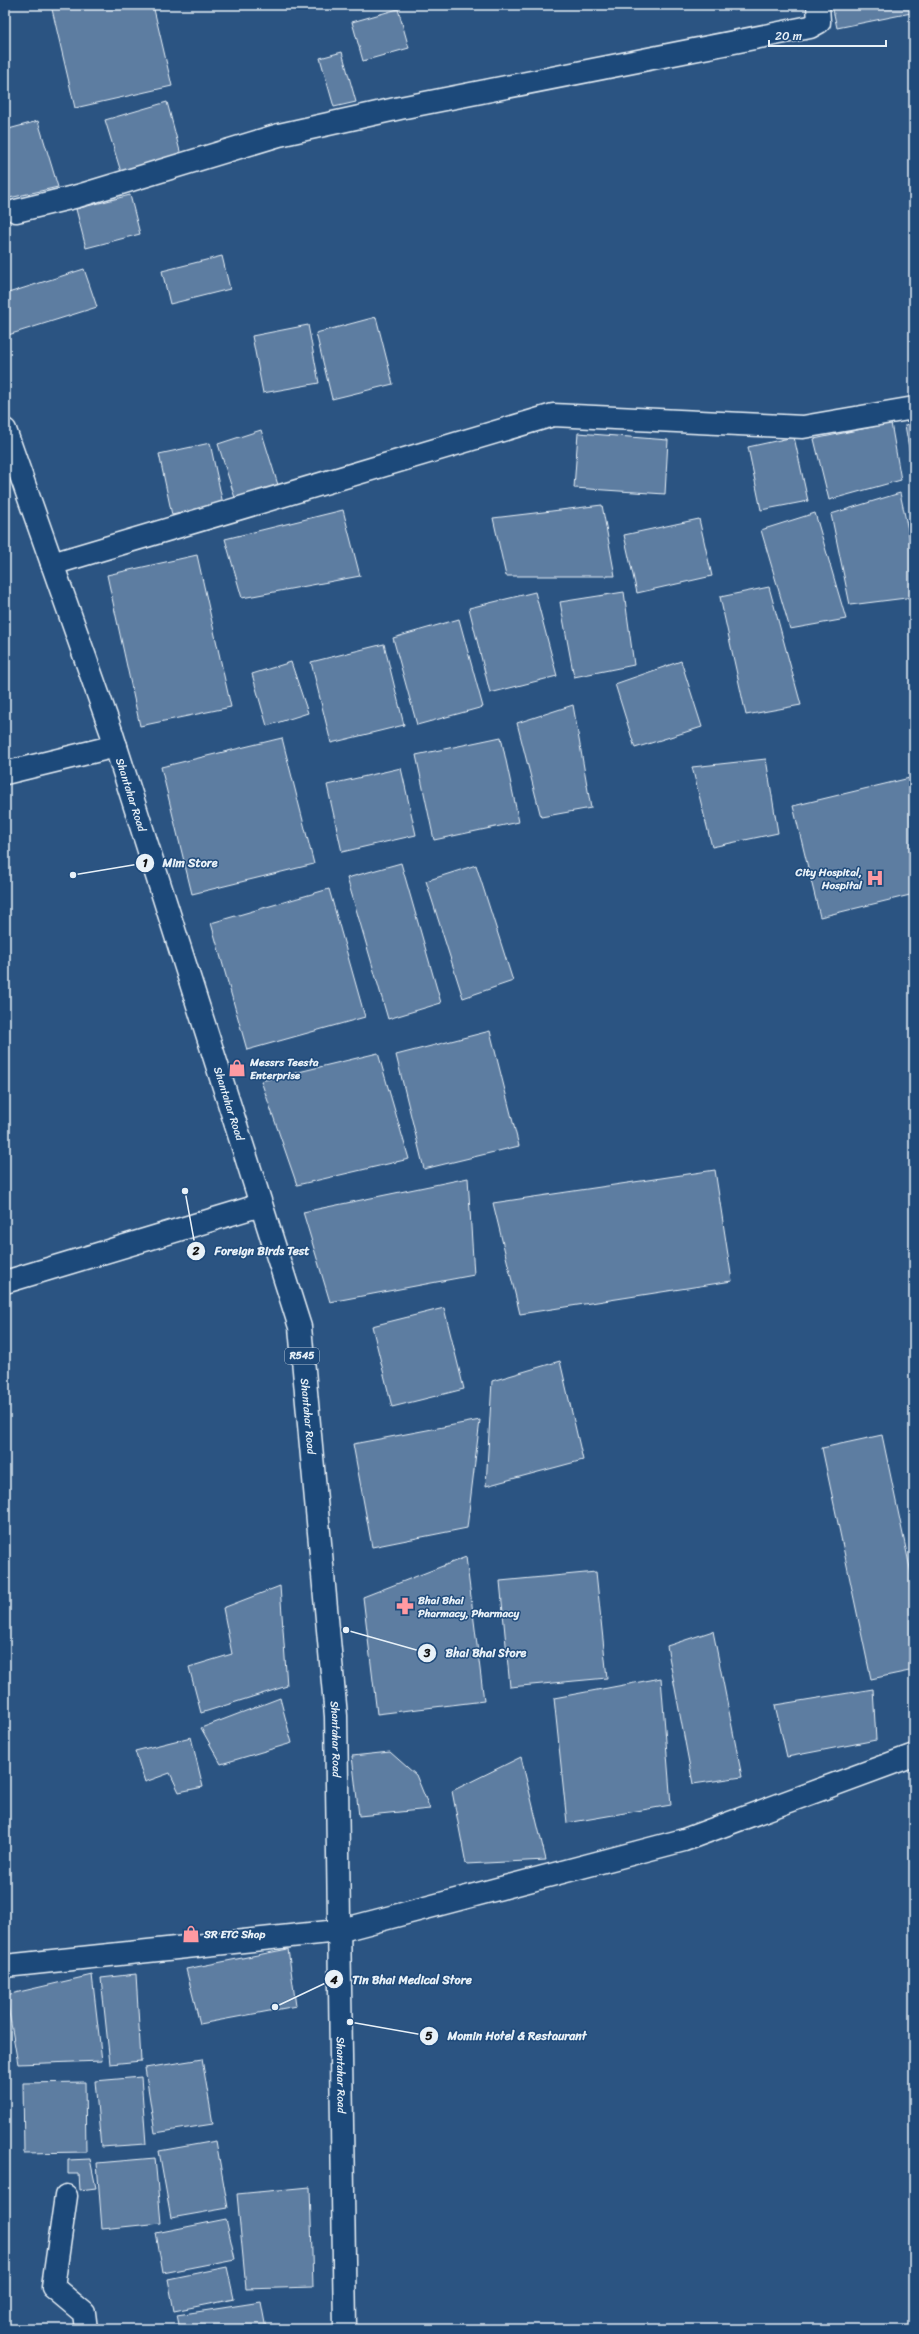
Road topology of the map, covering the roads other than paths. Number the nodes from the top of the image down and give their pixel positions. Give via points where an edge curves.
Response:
1 (818, 5) edge
2 (16, 211) dead end
3 (914, 408) edge
4 (5, 430) edge
5 (52, 564) junction
6 (116, 746) junction
7 (5, 773) edge
8 (261, 1205) junction
9 (5, 1282) edge
10 (914, 1755) edge
11 (338, 1931) junction
12 (5, 1966) edge
13 (66, 2196) dead end
14 (86, 2329) edge
15 (345, 2329) edge

1 - 2 street via 819,22 810,26 400,108 279,135 78,196
3 - 5 street via 803,427 553,415
4 - 5 street, Shantahar Road / R545
5 - 6 street, Shantahar Road / R545
6 - 7 street
6 - 8 street, Shantahar Road / R545
8 - 9 street
8 - 11 street, Shantahar Road / R545 via 300,1327 336,1716
10 - 11 street via 684,1840
11 - 12 street
11 - 15 street, Shantahar Road / R545
13 - 14 street via 53,2287 84,2313

